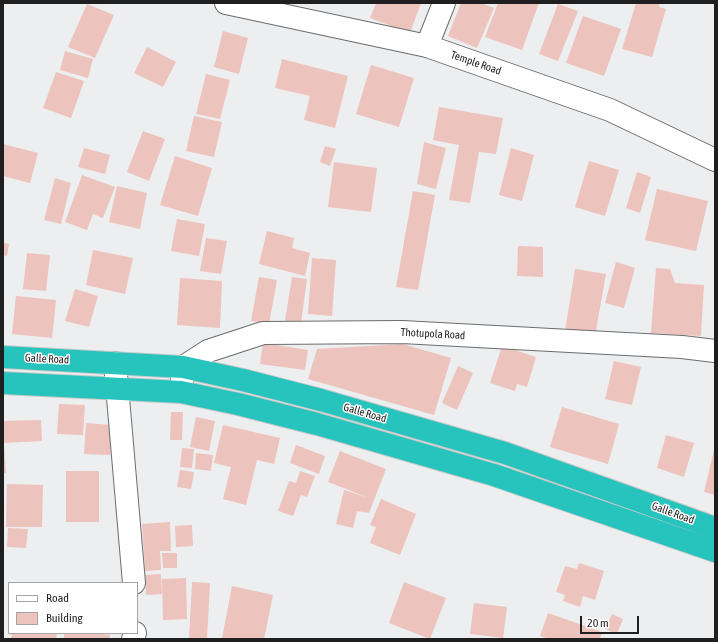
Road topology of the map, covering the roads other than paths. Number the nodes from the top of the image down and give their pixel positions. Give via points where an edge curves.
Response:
1 (226, 3) edge
2 (444, 3) edge
3 (427, 46) junction
4 (715, 160) edge
5 (715, 351) edge
6 (3, 357) edge
7 (115, 363) junction
8 (183, 367) junction
9 (3, 383) edge
10 (117, 389) junction
11 (181, 392) junction
12 (715, 528) edge
13 (715, 551) edge
14 (134, 582) edge

1 - 3 street, Temple Road
2 - 3 street
3 - 4 street, Temple Road via 610,110
5 - 8 street, Thotupola Road via 402,332 263,333 208,351
6 - 7 highway, Galle Road
7 - 8 highway, Galle Road
7 - 10 street
8 - 11 street
8 - 12 highway, Galle Road via 321,400 505,453
9 - 10 highway, Galle Road
10 - 11 highway, Galle Road
10 - 14 street
11 - 13 highway, Galle Road via 317,424 486,473

